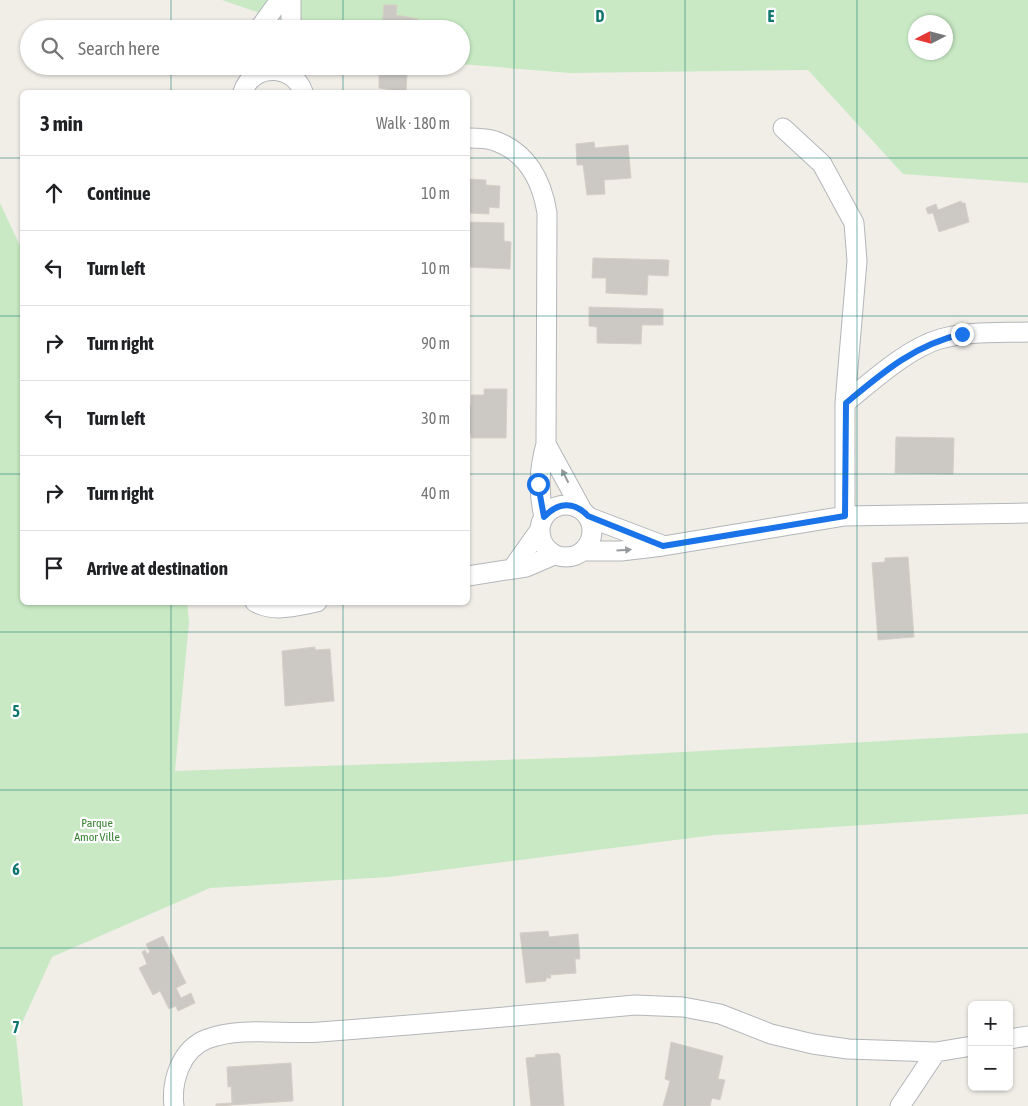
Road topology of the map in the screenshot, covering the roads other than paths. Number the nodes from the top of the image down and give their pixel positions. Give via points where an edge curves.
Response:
1 (280, 0) edge
2 (291, 0) edge
3 (266, 20) edge
4 (291, 20) edge
5 (245, 75) edge
6 (257, 75) edge
7 (244, 90) edge
8 (784, 128) dead end
9 (470, 138) edge
10 (1028, 332) edge
11 (846, 403) junction
12 (546, 444) junction
13 (585, 513) junction
14 (1028, 513) edge
15 (845, 516) junction
16 (542, 524) junction
17 (663, 546) junction
18 (584, 551) junction
19 (554, 555) junction
20 (512, 569) junction
21 (470, 576) edge
22 (263, 605) edge
23 (300, 605) edge
24 (1028, 1036) edge
25 (1013, 1038) edge
26 (968, 1047) edge
27 (936, 1052) junction
28 (174, 1106) edge
29 (900, 1106) edge

1 - 3 street
2 - 4 street
5 - 7 street
6 - 7 street
8 - 11 street via 822,164 854,223 857,261
9 - 12 street via 494,140 522,156 544,194 547,213
10 - 11 street via 962,334 938,340 896,363
11 - 15 street
13 -> 12 street
12 - 16 street via 538,484
13 - 16 street via 572,505 561,505 551,509
13 - 17 street
13 - 18 street via 592,528 591,540
14 - 15 street
15 - 17 street
16 - 19 street via 543,545
16 - 20 street
18 -> 17 street
18 - 19 street via 570,557
19 - 20 street via 526,567
20 - 21 street
22 - 23 street via 282,608
24 - 25 street
26 - 27 street
27 - 28 street via 848,1049 813,1044 770,1034 720,1014 683,1007 635,1005 310,1033 249,1032 206,1040 189,1052 178,1069
27 - 29 street

